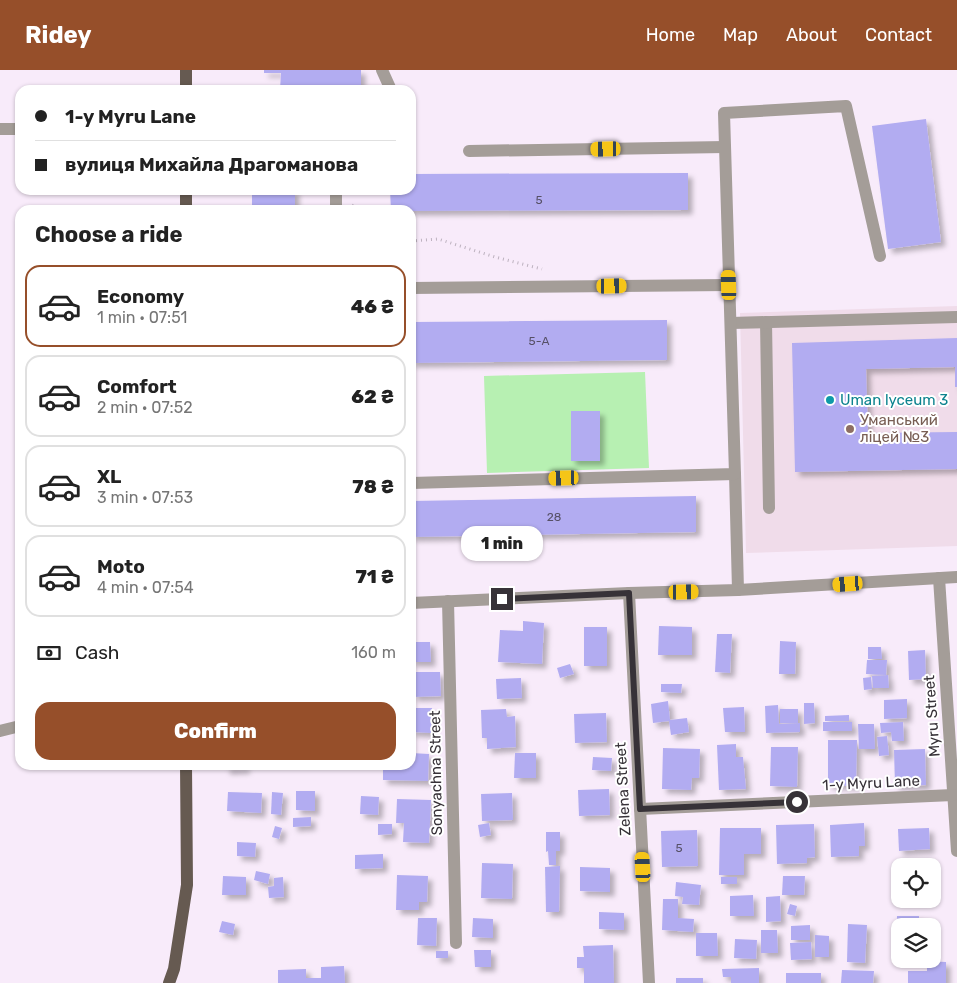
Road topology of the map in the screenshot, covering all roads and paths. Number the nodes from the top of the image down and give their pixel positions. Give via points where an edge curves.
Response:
1 (186, 70) edge
2 (382, 70) edge
3 (186, 85) edge
4 (389, 85) edge
5 (0, 129) edge
6 (15, 129) edge
7 (725, 147) junction
8 (469, 151) dead end
9 (416, 241) edge
10 (880, 256) dead end
11 (545, 270) dead end
12 (729, 285) junction
13 (416, 288) edge
14 (957, 317) edge
15 (766, 322) junction
16 (731, 323) junction
17 (735, 474) junction
18 (416, 483) edge
19 (769, 508) dead end
20 (957, 577) edge
21 (939, 578) junction
22 (738, 590) junction
23 (629, 593) junction
24 (448, 602) junction
25 (416, 603) edge
26 (15, 727) edge
27 (0, 731) edge
28 (186, 770) edge
29 (953, 795) junction
30 (640, 809) junction
31 (957, 851) edge
32 (456, 943) dead end
33 (169, 983) edge
34 (649, 983) edge

1 - 3 main road
2 - 4 street
5 - 6 street
7 - 8 street
7 - 10 street via 724,114 846,106
7 - 12 street
9 - 11 path via 438,239
12 - 13 street
12 - 16 street
14 - 15 street
15 - 16 street
15 - 19 street
16 - 17 street
17 - 18 street
17 - 22 street
20 - 21 street
21 - 22 street
21 - 29 street, Myru Street
22 - 23 street
23 - 24 street
23 - 30 street, Zelena Street
24 - 25 street
24 - 32 street, Sonyachna Street
26 - 27 street
28 - 33 main road via 187,885
29 - 30 street, 1-y Myru Lane
29 - 31 street, Myru Street
30 - 34 street, Zelena Street

